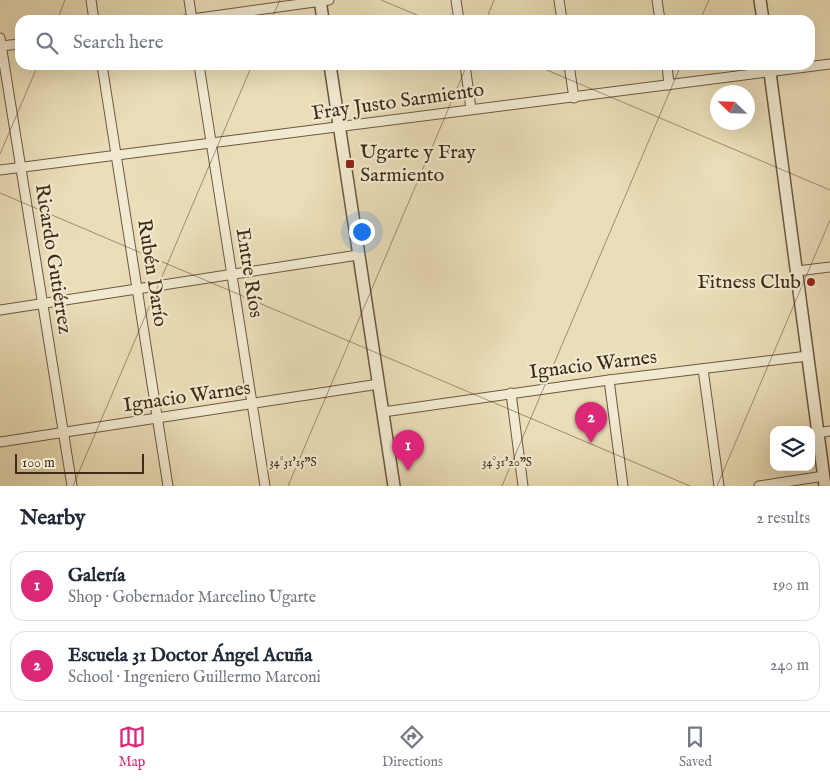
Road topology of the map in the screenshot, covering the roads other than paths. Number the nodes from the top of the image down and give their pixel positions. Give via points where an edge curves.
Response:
1 (91, 0) edge
2 (189, 0) edge
3 (323, 0) edge
4 (456, 0) edge
5 (559, 0) edge
6 (657, 0) edge
7 (760, 0) edge
8 (93, 15) edge
9 (190, 15) edge
10 (223, 15) edge
11 (323, 15) edge
12 (458, 15) edge
13 (561, 15) edge
14 (659, 15) edge
15 (762, 15) edge
16 (0, 44) edge
17 (15, 44) edge
18 (830, 64) edge
19 (815, 65) edge
20 (103, 70) edge
21 (200, 70) edge
22 (331, 70) edge
23 (467, 70) edge
24 (570, 70) edge
25 (667, 70) edge
26 (758, 70) edge
27 (770, 70) edge
28 (670, 85) junction
29 (574, 98) junction
30 (472, 108) junction
31 (339, 128) junction
32 (211, 143) junction
33 (116, 155) junction
34 (21, 167) junction
35 (0, 170) edge
36 (358, 255) junction
37 (830, 267) edge
38 (797, 271) junction
39 (232, 275) junction
40 (137, 289) junction
41 (43, 303) junction
42 (0, 310) edge
43 (808, 356) junction
44 (703, 369) junction
45 (609, 380) junction
46 (378, 384) junction
47 (511, 393) junction
48 (252, 405) junction
49 (383, 412) junction
50 (158, 419) junction
51 (824, 432) edge
52 (64, 433) junction
53 (0, 442) edge
54 (825, 481) edge
55 (72, 486) edge
56 (168, 486) edge
57 (265, 486) edge
58 (394, 486) edge
59 (523, 486) edge
60 (623, 486) edge
61 (719, 486) edge
62 (759, 486) edge

1 - 8 street
2 - 9 street
3 - 10 street
3 - 11 street
4 - 12 street
5 - 13 street
6 - 14 street
7 - 15 street
16 - 17 street
16 - 34 street, Ricardo Gutiérrez
18 - 19 street, Fray Justo Sarmiento
20 - 33 street, Rubén Darío
21 - 32 street, Entre Ríos
22 - 31 street
23 - 30 street
24 - 29 street
25 - 28 street
26 - 28 street, Fray Justo Sarmiento
27 - 38 street
28 - 29 street, Fray Justo Sarmiento
29 - 30 street, Fray Justo Sarmiento
30 - 31 street, Fray Justo Sarmiento
31 - 32 street, Fray Justo Sarmiento
31 - 36 street
32 - 33 street, Fray Justo Sarmiento
32 - 39 street, Entre Ríos
33 - 34 street, Fray Justo Sarmiento
33 - 40 street, Rubén Darío
34 - 35 street, Fray Justo Sarmiento
34 - 41 street, Ricardo Gutiérrez
36 - 39 street
36 - 46 street
37 - 38 street
38 - 43 street
39 - 40 street
39 - 48 street, Entre Ríos
40 - 41 street
40 - 50 street, Rubén Darío
41 - 42 street
41 - 52 street, Ricardo Gutiérrez
43 - 44 street, Ignacio Warnes
43 - 51 street
44 - 45 street, Ignacio Warnes
44 - 61 street
45 - 47 street, Ignacio Warnes
45 - 60 street
46 - 48 street, Ignacio Warnes
46 - 49 street
47 - 49 street, Ignacio Warnes
47 - 59 street
48 - 50 street, Ignacio Warnes
48 - 57 street, Entre Ríos
49 - 58 street
50 - 52 street, Ignacio Warnes
50 - 56 street, Rubén Darío
51 - 54 street
52 - 53 street, Ignacio Warnes
52 - 55 street, Ricardo Gutiérrez
54 - 62 street

